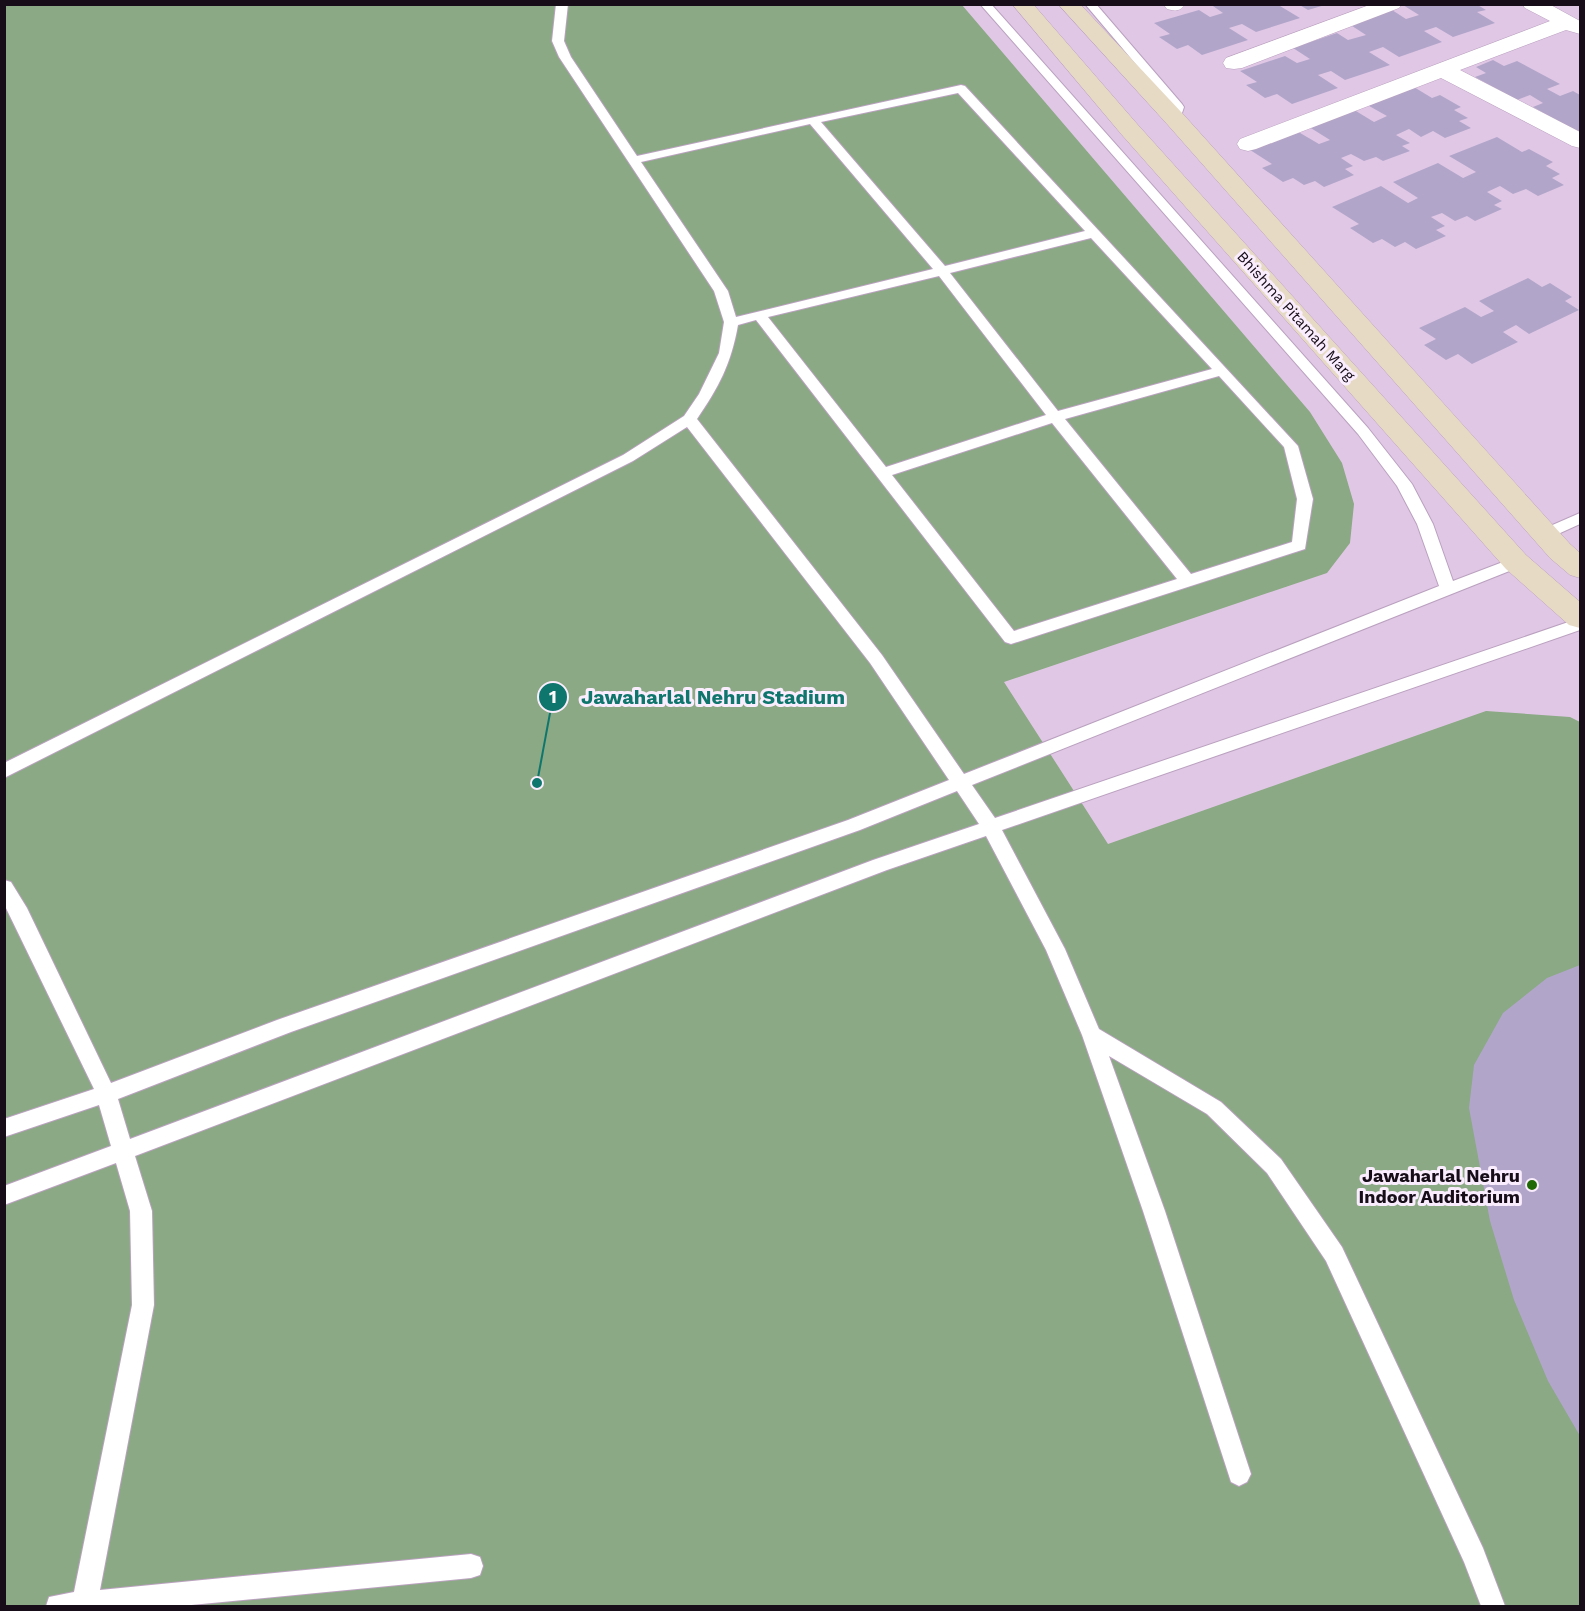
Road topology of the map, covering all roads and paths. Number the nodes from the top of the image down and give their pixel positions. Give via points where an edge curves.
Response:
1 (562, 4) edge
2 (985, 4) edge
3 (1022, 4) edge
4 (1068, 4) edge
5 (1090, 4) edge
6 (1392, 4) edge
7 (1532, 4) edge
8 (1574, 26) edge
9 (1234, 63) dead end
10 (1441, 69) junction
11 (1175, 119) junction
12 (813, 120) junction
13 (1581, 141) edge
14 (1248, 144) dead end
15 (635, 160) junction
16 (1094, 233) junction
17 (942, 271) junction
18 (759, 315) junction
19 (731, 322) junction
20 (1222, 371) junction
21 (1055, 417) junction
22 (689, 419) junction
23 (1392, 424) junction
24 (1363, 431) junction
25 (883, 473) junction
26 (1581, 518) edge
27 (1547, 534) junction
28 (1516, 562) junction
29 (1581, 568) edge
30 (1188, 581) junction
31 (1449, 588) junction
32 (1581, 618) edge
33 (1581, 624) edge
34 (4, 771) edge
35 (961, 782) junction
36 (991, 826) junction
37 (4, 887) edge
38 (1092, 1035) junction
39 (106, 1094) junction
40 (4, 1128) edge
41 (124, 1150) junction
42 (4, 1196) edge
43 (1239, 1474) dead end
44 (471, 1566) dead end
45 (84, 1605) edge
46 (58, 1606) edge
47 (1493, 1606) edge

1 - 15 lane via 558,41 565,57
2 - 24 lane
3 - 23 main road, Bhishma Pitamah Marg
4 - 11 main road
5 - 11 lane via 1178,107
6 - 9 street
7 - 8 street
8 - 10 street
10 - 13 street
10 - 14 street
11 - 27 main road
12 - 15 lane
12 - 16 lane via 961,89
12 - 17 lane
15 - 19 lane via 721,291
16 - 17 lane
16 - 20 lane
17 - 18 lane
17 - 21 lane
18 - 19 lane
18 - 25 lane
19 - 22 lane via 726,353 706,395
20 - 21 lane
20 - 30 lane via 1291,446 1305,499 1299,545
21 - 25 lane
21 - 30 lane
22 - 34 lane via 628,458
22 - 35 lane via 876,659
23 - 24 lane
23 - 28 main road, Bhishma Pitamah Marg
24 - 31 lane via 1404,484 1425,524
25 - 30 lane via 1011,638
26 - 27 lane
27 - 29 main road
28 - 31 lane
28 - 32 main road, Bhishma Pitamah Marg
31 - 35 lane
33 - 36 lane
35 - 36 lane
35 - 39 lane via 854,825 284,1026
36 - 38 lane via 1055,949
36 - 41 lane
37 - 39 lane
38 - 43 lane
38 - 47 lane via 1214,1108 1274,1166 1334,1254
39 - 40 lane
39 - 41 lane
41 - 42 lane
41 - 45 lane via 141,1211 143,1305
44 - 45 lane
45 - 46 lane

